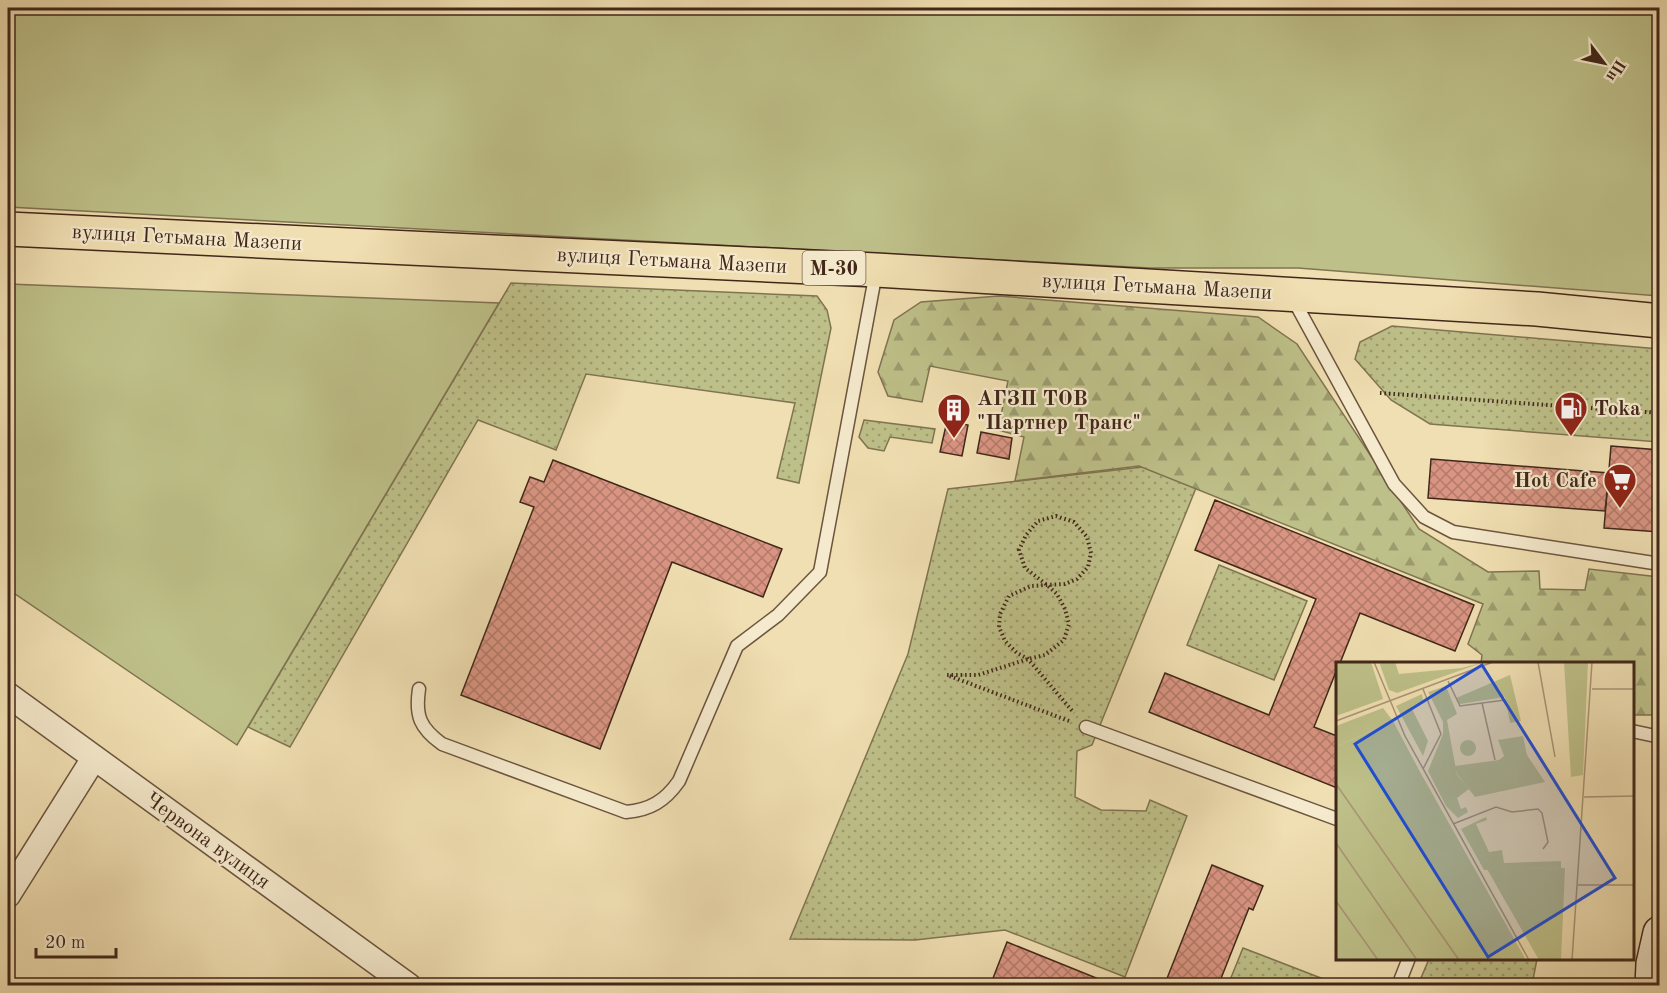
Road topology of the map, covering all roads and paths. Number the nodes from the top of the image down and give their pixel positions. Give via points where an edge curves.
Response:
1 (8, 229) edge
2 (876, 270) junction
3 (1290, 294) junction
4 (1659, 321) edge
5 (1380, 393) dead end
6 (1659, 413) edge
7 (1659, 564) edge
8 (1047, 585) junction
9 (1028, 659) junction
10 (419, 689) dead end
11 (8, 695) edge
12 (1086, 727) junction
13 (1634, 731) edge
14 (1659, 737) edge
15 (94, 758) junction
16 (1336, 819) edge
17 (8, 894) edge
18 (1659, 933) edge
19 (1408, 960) edge
20 (409, 986) edge
21 (1398, 986) edge
22 (1652, 986) edge

1 - 2 highway, вулиця Гетьмана Мазепи / М-30
2 - 3 highway, вулиця Гетьмана Мазепи / М-30
2 - 10 lane via 820,572 778,615 737,646 679,781 663,801 626,812 442,744 429,735 420,721
3 - 4 highway, вулиця Гетьмана Мазепи / М-30 via 1537,309
3 - 7 lane via 1395,484 1424,517 1453,532
5 - 6 path
8 - 8 path via 1025,568 1020,550 1038,521 1056,516 1074,522 1087,537 1091,553 1088,567 1077,579
8 - 9 path via 1057,594 1069,624 1064,640 1045,655
8 - 9 path via 1030,586 1009,596 1000,614 999,627 1005,641
9 - 12 path
9 - 12 path via 978,675 947,675
11 - 15 street, Червона вулиця
12 - 16 lane
13 - 14 lane
15 - 17 street
15 - 20 street, Червона вулиця
18 - 22 main road
19 - 21 lane

